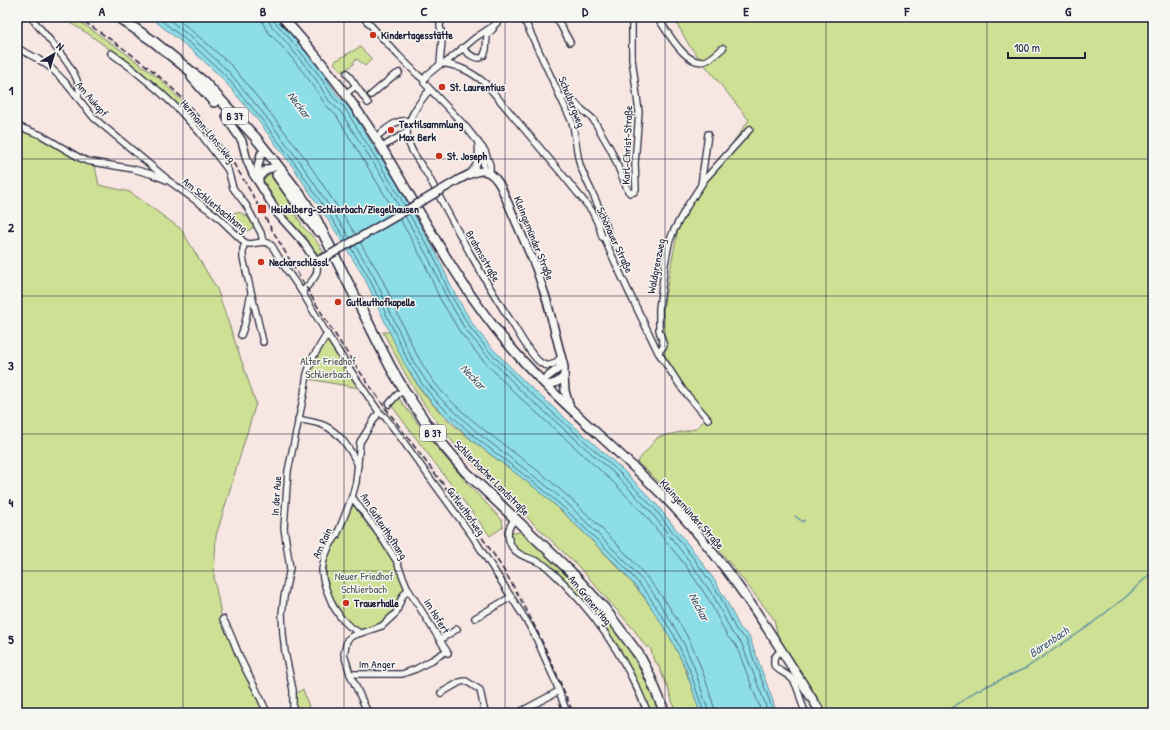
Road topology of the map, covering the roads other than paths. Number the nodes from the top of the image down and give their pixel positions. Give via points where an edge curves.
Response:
1 (31, 17) edge
2 (118, 17) edge
3 (282, 17) edge
4 (363, 17) edge
5 (442, 17) edge
6 (501, 17) edge
7 (522, 17) edge
8 (556, 17) edge
9 (632, 17) edge
10 (657, 17) edge
11 (496, 24) junction
12 (570, 42) dead end
13 (17, 48) edge
14 (462, 48) junction
15 (723, 48) dead end
16 (110, 52) dead end
17 (177, 60) junction
18 (442, 64) junction
19 (347, 73) dead end
20 (399, 73) tunnel mouth
21 (424, 80) junction
22 (356, 86) junction
23 (430, 90) junction
24 (345, 94) junction
25 (371, 95) dead end
26 (77, 97) junction
27 (560, 98) junction
28 (368, 103) dead end
29 (226, 115) junction
30 (410, 121) junction
31 (17, 126) edge
32 (750, 129) dead end
33 (407, 132) junction
34 (380, 134) dead end
35 (708, 134) dead end
36 (478, 142) junction
37 (386, 144) dead end
38 (263, 152) junction
39 (249, 168) junction
40 (272, 168) junction
41 (487, 172) junction
42 (470, 174) junction
43 (169, 181) junction
44 (259, 181) junction
45 (700, 187) junction
46 (605, 239) junction
47 (327, 241) junction
48 (245, 242) junction
49 (263, 242) junction
50 (316, 262) junction
51 (302, 292) junction
52 (251, 294) junction
53 (327, 334) junction
54 (241, 335) dead end
55 (263, 342) dead end
56 (658, 352) junction
57 (562, 359) junction
58 (564, 376) junction
59 (545, 383) junction
60 (404, 390) junction
61 (389, 404) tunnel mouth
62 (570, 408) junction
63 (382, 413) junction
64 (298, 419) junction
65 (708, 419) dead end
66 (358, 466) junction
67 (352, 497) junction
68 (515, 519) junction
69 (408, 589) junction
70 (511, 597) junction
71 (475, 618) dead end
72 (223, 619) dead end
73 (457, 629) dead end
74 (360, 633) junction
75 (440, 640) junction
76 (781, 650) junction
77 (447, 651) joint
78 (350, 674) junction
79 (559, 691) junction
80 (441, 693) dead end
81 (267, 713) edge
82 (293, 713) edge
83 (368, 713) edge
84 (485, 713) edge
85 (518, 713) edge
86 (567, 713) edge
87 (648, 713) edge
88 (665, 713) edge
89 (806, 713) edge
90 (821, 713) edge

1 - 26 street via 70,66 79,87
2 - 17 main road, Schlierbacher Landstraße / B 37
3 - 24 main road, Kleingemünder Straße via 327,68
4 - 21 street, Kleingemünder Straße via 406,66
5 - 18 street
6 - 11 street
7 - 27 street, Schulbergweg
8 - 12 street
9 - 27 street, Karl-Christ-Straße via 632,58 639,115 634,192 628,191 611,150 593,119 571,98
10 - 15 street via 680,49 691,59 706,61
11 - 14 street
11 - 14 street via 488,35 486,50 482,56 475,58
13 - 26 street, Am Aukopf via 51,68
14 - 18 street
16 - 49 street, Hermann-Löns-Weg via 160,92 200,133 228,170 234,190 246,205
17 - 29 main road, Schlierbacher Landstraße / B 37
17 - 38 main road, Schlierbacher Landstraße / B 37 via 204,82 238,119
18 - 21 street
18 - 46 street, Schönauer Straße via 465,69 486,84 580,196 594,215
19 - 22 street
20 - 25 street
21 - 23 street, Kleingemünder Straße
22 - 24 street
22 - 28 street
23 - 30 street
23 - 36 street, Kleingemünder Straße
24 - 59 main road, Kleingemünder Straße via 464,285 503,339
26 - 43 street, Am Aukopf via 99,123
27 - 46 street, Schulbergweg via 574,128 581,166 608,230 609,236
29 - 38 main road, Schlierbacher Landstraße / B 37
29 - 39 street via 244,144
30 - 33 street
30 - 34 street via 401,120
31 - 43 street, Am Schlierbachhang via 41,135 87,161 133,169
32 - 45 street, Waldgrenzweg
33 - 37 street
33 - 57 street, Brahmsstraße via 412,151 464,245 518,333 542,364 549,366
35 - 45 street, Waldgrenzweg
36 - 41 street, Kleingemünder Straße
36 - 42 street via 478,162
38 - 39 street via 254,158
38 - 40 main road, Schlierbacher Landstraße / B 37
38 - 44 street via 258,166
38 - 47 main road, Schlierbacher Landstraße / B 37 via 301,196
39 - 44 street
40 - 44 street via 267,169
40 - 47 main road, Schlierbacher Landstraße / B 37
41 - 42 street via 476,171
41 - 57 street, Kleingemünder Straße via 501,187 536,268
42 - 50 street, bridge
43 - 48 street, Am Schlierbachhang via 216,216
44 - 50 street via 278,214 304,243
45 - 56 street, Waldgrenzweg via 686,208 669,243 664,264 659,314 659,330 664,346
46 - 56 street, Schönauer Straße
47 - 60 main road, Schlierbacher Landstraße / B 37
48 - 49 street
48 - 52 street via 243,254
49 - 51 street via 272,246
50 - 51 street via 316,274
51 - 53 street
52 - 54 street
52 - 55 street
53 - 63 street, Gutleuthofweg
53 - 64 street, In der Aue via 307,374
56 - 65 street, Schönauer Straße via 683,390
57 - 58 street, Kleingemünder Straße
57 - 59 street via 558,369
58 - 59 street via 555,384
58 - 62 street, Kleingemünder Straße
59 - 62 main road, Kleingemünder Straße
60 - 61 street
60 - 68 main road, Schlierbacher Landstraße / B 37 via 460,466
62 - 76 main road, Kleingemünder Straße via 672,505 714,554
63 - 66 street, Am Gutleuthofhang via 360,442
63 - 70 street, Gutleuthofweg via 473,537
64 - 66 street via 332,430 351,452
64 - 82 street, In der Aue via 288,471 284,528 290,568 282,614 282,634 293,690
66 - 67 street, Am Gutleuthofhang
67 - 69 street, Am Gutleuthofhang via 396,560
67 - 74 street, Am Rain via 324,559 322,570 326,589 337,612 349,626
68 - 87 street, Am Grünen Hag via 508,530 513,548 521,555 547,567 589,611 627,668
68 - 88 main road, Schlierbacher Landstraße / B 37 via 570,571 618,625 644,665
69 - 74 street via 396,612 382,626
69 - 75 street, Im Hofert
70 - 71 street
70 - 79 street, Gutleuthofweg via 536,638
72 - 81 street
73 - 75 street
74 - 78 street via 347,640 344,654
75 - 77 street, Im Hofert
76 - 89 street via 774,658 774,665 778,670 788,674 798,688
76 - 90 main road, Kleingemünder Straße
77 - 78 street, Im Anger via 402,674
78 - 83 street
79 - 85 street
79 - 86 street, Gutleuthofweg
80 - 84 street via 466,681 480,690

